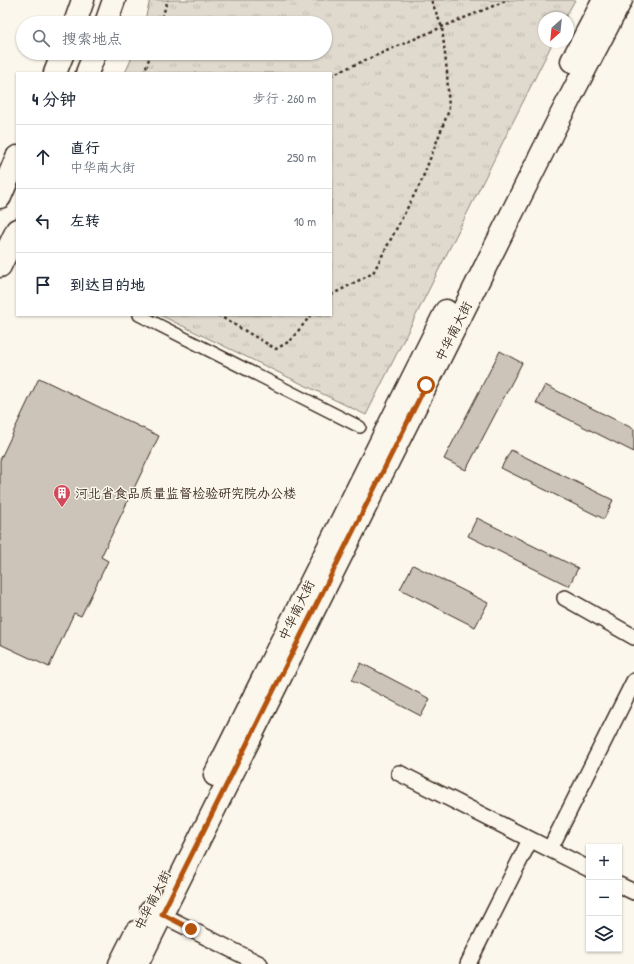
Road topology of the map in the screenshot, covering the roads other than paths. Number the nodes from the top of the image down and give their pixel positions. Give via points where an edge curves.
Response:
1 (83, 0) edge
2 (114, 0) edge
3 (604, 0) edge
4 (621, 0) edge
5 (77, 16) edge
6 (108, 16) edge
7 (60, 60) edge
8 (92, 60) edge
9 (55, 72) edge
10 (87, 72) edge
11 (16, 159) edge
12 (0, 197) edge
13 (16, 232) edge
14 (6, 254) edge
15 (140, 316) edge
16 (360, 427) dead end
17 (565, 598) dead end
18 (634, 637) edge
19 (634, 681) edge
20 (399, 773) dead end
21 (530, 840) junction
22 (550, 850) junction
23 (586, 868) edge
24 (622, 886) edge
25 (634, 892) edge
26 (155, 911) junction
27 (120, 964) edge
28 (137, 964) edge
29 (260, 964) edge
30 (468, 964) edge

1 - 5 main road
2 - 6 main road
3 - 26 main road, 中华南大街 via 545,112 299,603
4 - 26 main road, 中华南大街
7 - 9 main road
8 - 10 main road
11 - 12 main road
13 - 14 main road
15 - 16 street
17 - 18 street
19 - 22 street
20 - 21 street
21 - 22 street
21 - 30 street
22 - 23 street
24 - 25 street
26 - 27 main road, 中华南大街
26 - 28 main road, 中华南大街
26 - 29 street

